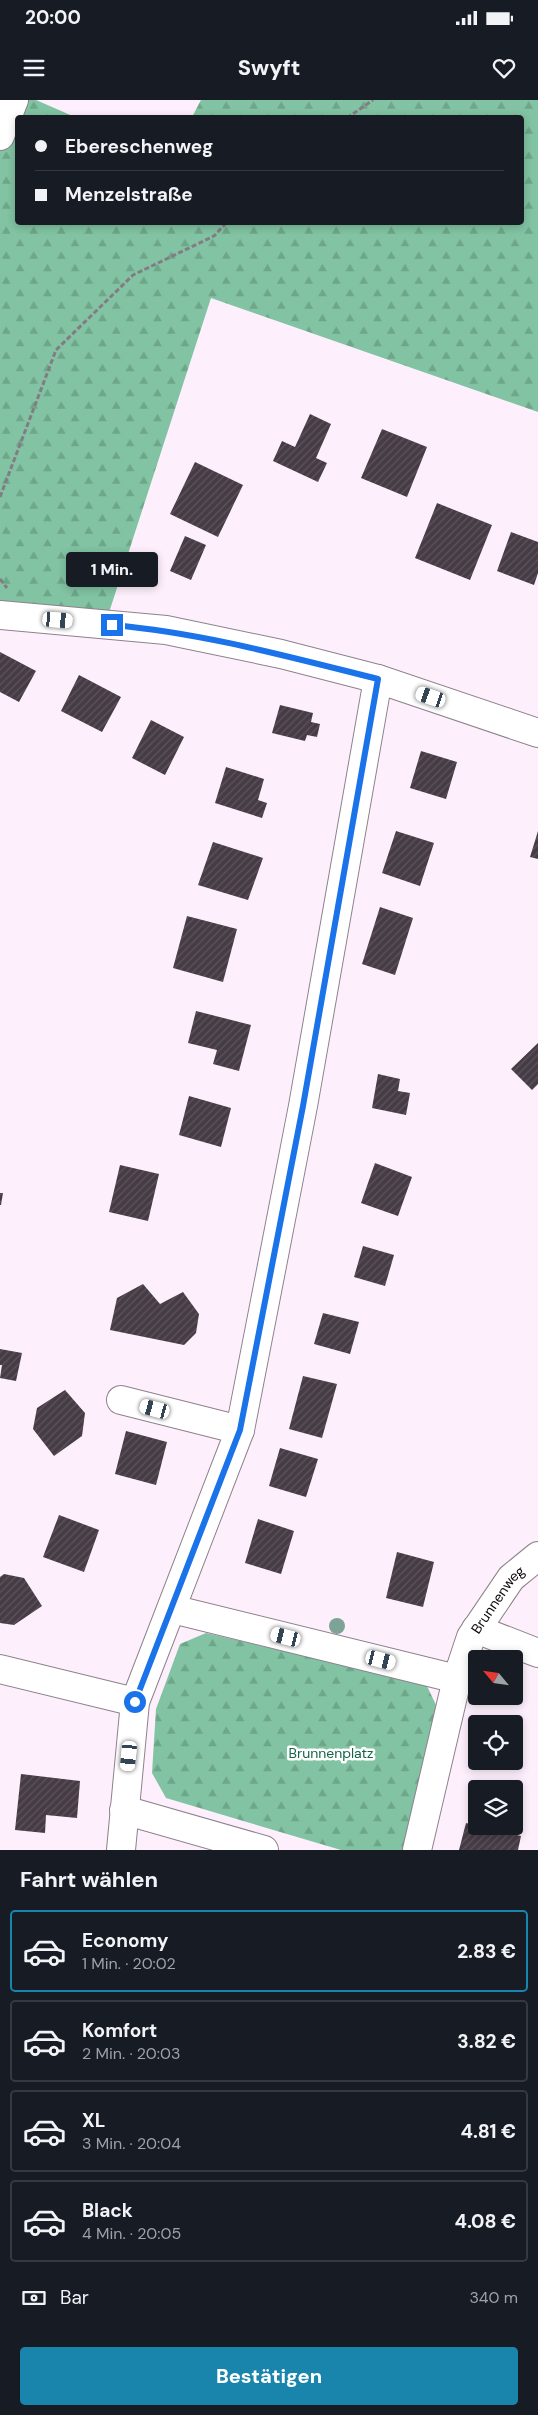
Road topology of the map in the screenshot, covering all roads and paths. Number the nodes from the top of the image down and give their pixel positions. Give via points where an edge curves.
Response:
1 (14, 100) edge
2 (372, 100) edge
3 (351, 115) edge
4 (0, 136) edge
5 (224, 225) edge
6 (0, 497) edge
7 (0, 615) edge
8 (378, 679) junction
9 (538, 733) edge
10 (121, 1400) dead end
11 (240, 1430) junction
12 (538, 1556) edge
13 (172, 1610) junction
14 (476, 1629) junction
15 (538, 1653) edge
16 (0, 1669) edge
17 (457, 1679) junction
18 (135, 1702) junction
19 (124, 1810) junction
20 (121, 1850) edge
21 (264, 1850) edge
22 (417, 1850) edge

1 - 4 street
2 - 3 path
5 - 6 path via 214,236 133,276 56,350
7 - 8 street via 166,630 281,654
8 - 9 street
8 - 11 street via 303,1106
10 - 11 street
11 - 13 street
12 - 14 street, Brunnenweg via 511,1578
13 - 17 street
13 - 18 street
14 - 15 street
14 - 17 street, Brunnenweg
16 - 18 street
17 - 22 street
18 - 19 street
19 - 20 street
19 - 21 street

